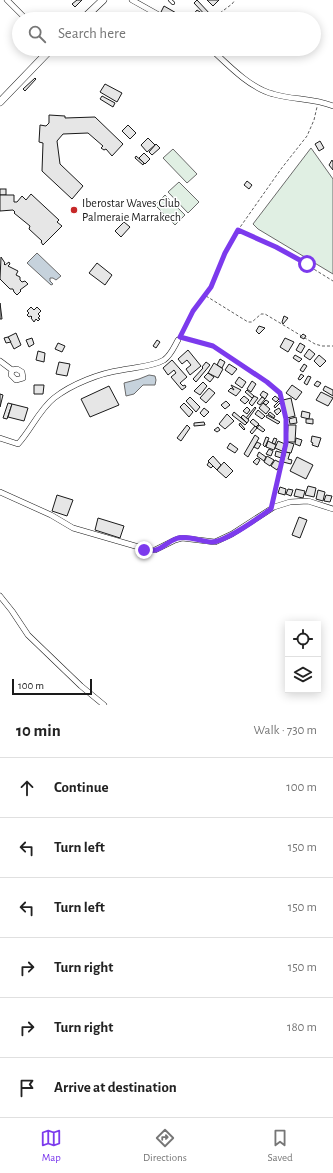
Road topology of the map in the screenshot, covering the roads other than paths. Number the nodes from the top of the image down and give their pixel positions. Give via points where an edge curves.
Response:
1 (7, 0) edge
2 (103, 0) edge
3 (170, 0) edge
4 (135, 1) edge
5 (173, 3) dead end
6 (19, 12) edge
7 (90, 12) edge
8 (154, 12) edge
9 (44, 56) edge
10 (219, 56) edge
11 (0, 102) edge
12 (333, 106) edge
13 (178, 340) dead end
14 (0, 361) edge
15 (12, 370) dead end
16 (0, 438) edge
17 (0, 492) edge
18 (333, 509) edge
19 (0, 596) edge
20 (104, 705) edge

1 - 6 street
2 - 7 street
3 - 5 lane
4 - 8 street
9 - 11 street
10 - 12 street via 248,82 265,91
13 - 16 street via 168,356 159,362 103,373 54,398 18,444
14 - 15 street
17 - 18 street via 73,528 149,550 155,550 182,538 215,542 271,509 296,501 308,501
19 - 20 street via 28,635

